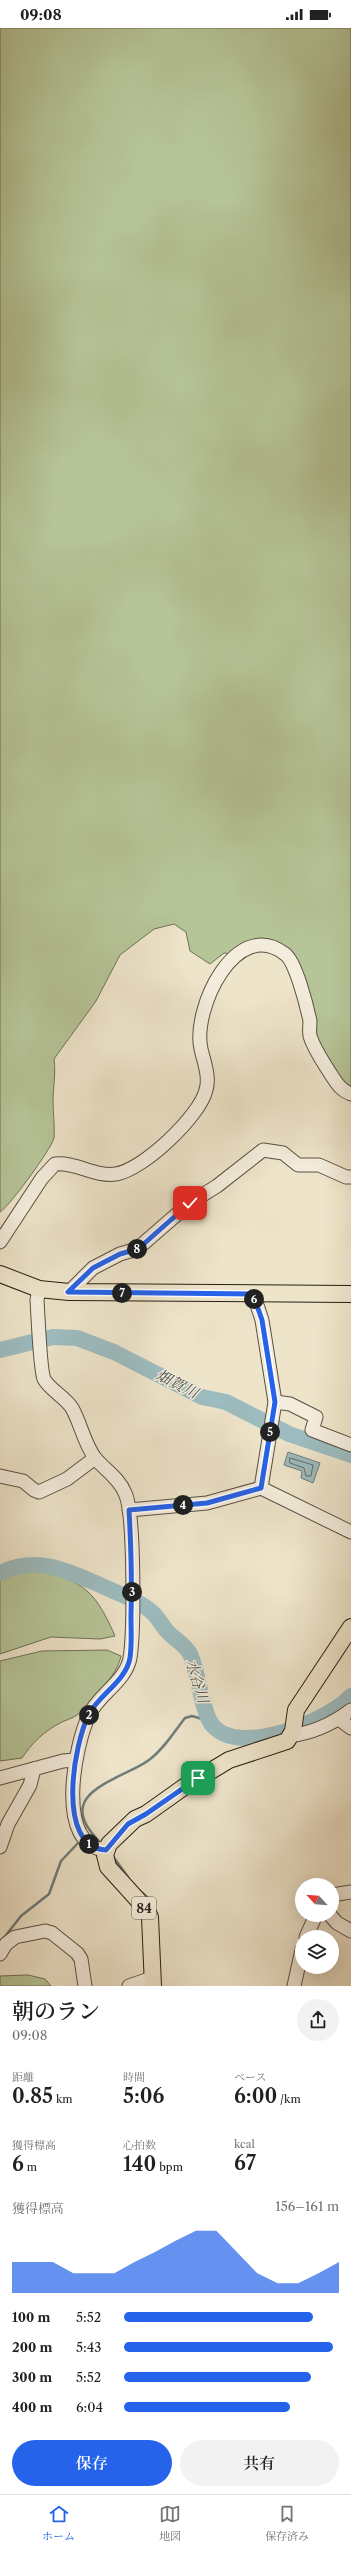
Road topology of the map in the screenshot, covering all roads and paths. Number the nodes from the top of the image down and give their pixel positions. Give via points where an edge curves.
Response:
1 (351, 1094) edge
2 (351, 1177) edge
3 (0, 1242) edge
4 (0, 1274) edge
5 (39, 1289) junction
6 (68, 1292) junction
7 (253, 1294) junction
8 (351, 1294) edge
9 (274, 1407) junction
10 (351, 1445) edge
11 (95, 1458) junction
12 (0, 1476) edge
13 (261, 1488) junction
14 (129, 1510) junction
15 (351, 1532) edge
16 (351, 1626) edge
17 (351, 1710) edge
18 (339, 1719) junction
19 (292, 1728) junction
20 (351, 1728) edge
21 (74, 1760) junction
22 (34, 1769) junction
23 (0, 1778) edge
24 (108, 1846) junction
25 (0, 1847) edge
26 (351, 1892) edge
27 (339, 1894) edge
28 (336, 1922) edge
29 (351, 1931) edge
30 (0, 1954) edge
31 (297, 1974) edge
32 (153, 1983) edge
33 (85, 1986) edge
34 (129, 1986) edge
35 (294, 1986) edge

1 - 3 street via 336,1083 310,1036 310,1021 297,972 290,959 270,948 251,948 239,954 218,974 205,1005 198,1036 207,1089 197,1110 146,1161 127,1172 92,1173 70,1165 55,1164 42,1178
2 - 6 street via 346,1178 319,1165 298,1165 283,1153 263,1150 217,1186 190,1203 138,1249 120,1254 93,1268
4 - 5 main road
5 - 6 main road
5 - 11 street via 37,1300 44,1379 71,1407
6 - 7 main road
7 - 8 main road
7 - 9 street via 262,1320
9 - 10 street via 290,1404 316,1417 312,1430
9 - 13 street
11 - 12 street via 67,1480 39,1492 23,1481
11 - 14 street via 122,1486
13 - 14 street via 207,1503
13 - 15 street
14 - 21 street via 132,1600 129,1660 89,1715
16 - 19 main road via 303,1699
17 - 18 street
18 - 19 street via 307,1732
18 - 20 street
19 - 24 main road via 282,1744 229,1760 184,1787 135,1819
21 - 22 street
21 - 24 street via 74,1814 77,1826 89,1844 97,1849
22 - 23 street
22 - 25 street via 30,1786 8,1824
24 - 32 main road, 84 via 106,1864 148,1913
26 - 27 street
28 - 29 street
30 - 33 street via 6,1944 15,1937 45,1931 52,1933 81,1959
31 - 35 street
32 - 34 street

